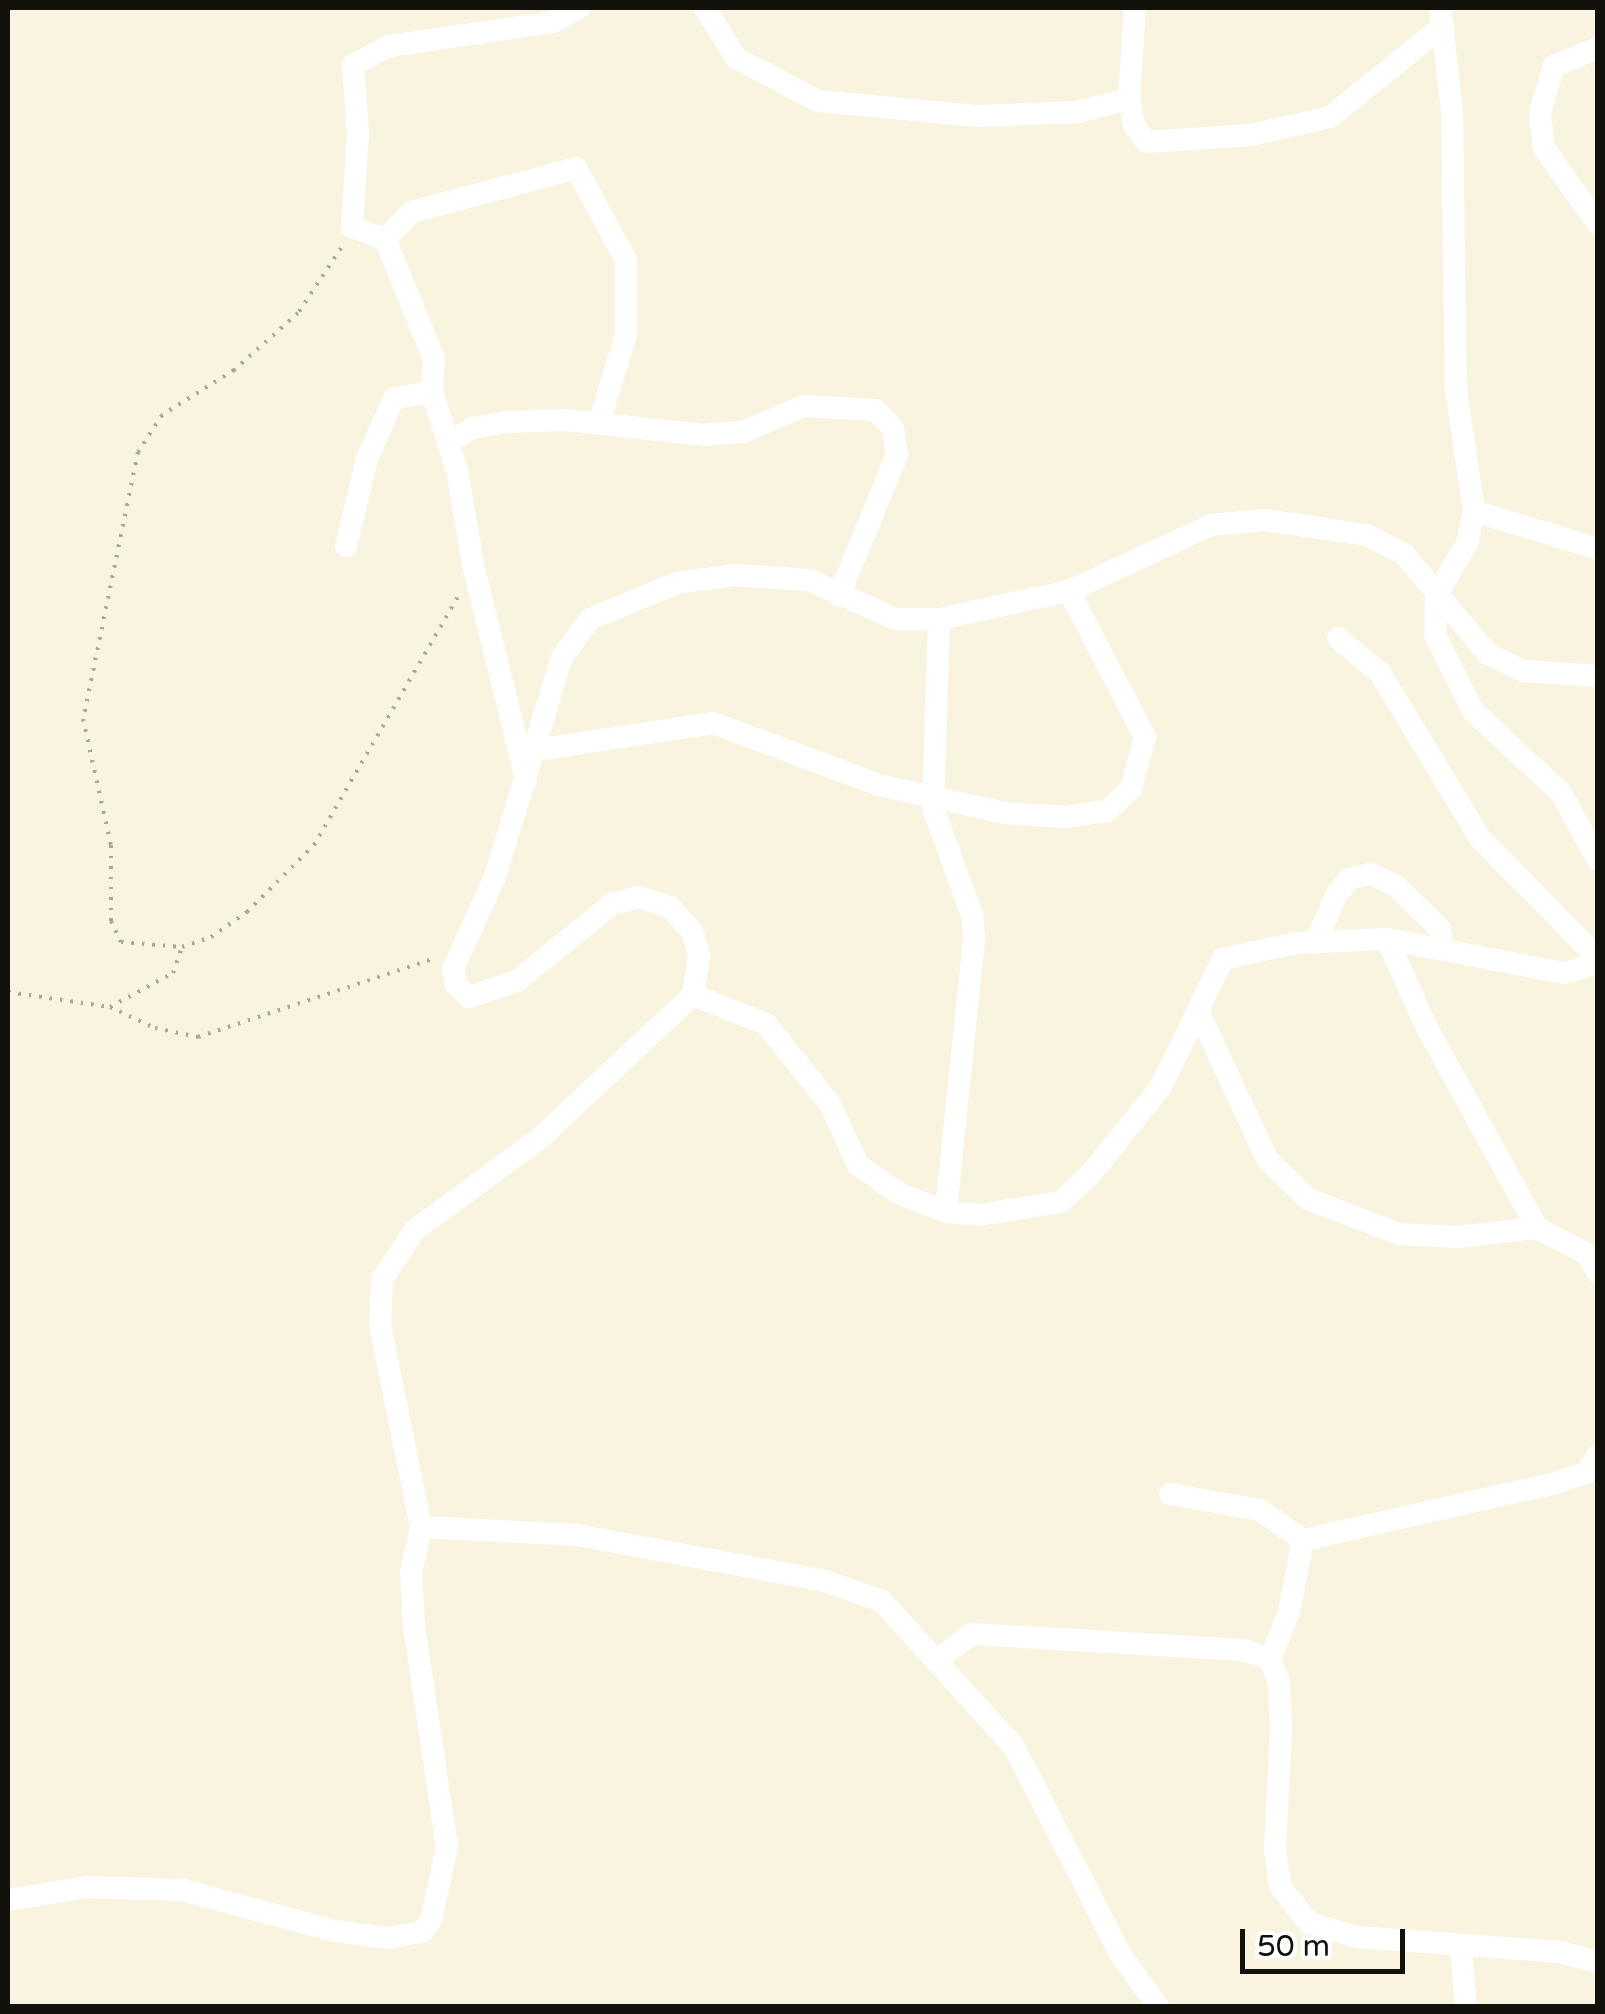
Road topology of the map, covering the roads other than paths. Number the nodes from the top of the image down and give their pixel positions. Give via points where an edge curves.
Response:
1 (579, 8) edge
2 (705, 8) edge
3 (1135, 8) edge
4 (1441, 17) edge
5 (1598, 48) edge
6 (1129, 100) junction
7 (1598, 224) edge
8 (385, 239) junction
9 (432, 392) junction
10 (599, 423) junction
11 (450, 442) junction
12 (1474, 511) junction
13 (346, 546) dead end
14 (1598, 550) edge
15 (1069, 591) junction
16 (840, 596) junction
17 (1436, 596) junction
18 (940, 620) junction
19 (1338, 638) dead end
20 (1598, 676) edge
21 (536, 750) junction
22 (527, 783) junction
23 (934, 795) junction
24 (1598, 860) edge
25 (1387, 939) junction
26 (1316, 943) junction
27 (1442, 949) junction
28 (1598, 960) edge
29 (693, 996) junction
30 (1200, 1015) junction
31 (946, 1212) junction
32 (1538, 1228) junction
33 (1598, 1273) edge
34 (1598, 1455) edge
35 (1170, 1494) dead end
36 (421, 1528) junction
37 (1303, 1540) junction
38 (938, 1659) junction
39 (1270, 1660) junction
40 (8, 1900) edge
41 (1461, 1948) junction
42 (1598, 1962) edge
43 (1158, 2006) edge
44 (1466, 2006) edge

1 - 8 street via 553,22 362,55 353,65 358,134 352,227
2 - 6 street via 736,58 818,101 978,116 1077,112
3 - 6 street
4 - 6 street via 1330,116 1283,128 1148,142 1134,125
4 - 12 street via 1452,112 1456,388
5 - 7 street via 1554,66 1540,112 1544,148
8 - 9 street via 434,360
8 - 10 street via 412,212 576,168 626,260 626,336
9 - 11 street
9 - 13 street via 394,398 367,459
10 - 11 street via 506,422 472,428
10 - 16 street via 703,435 743,432 804,406 882,415 897,436 897,455
11 - 22 street
12 - 14 street
12 - 17 street via 1466,544
15 - 17 street via 1211,525 1264,520 1367,536 1404,554
15 - 18 street
15 - 23 street via 1099,659 1142,724 1145,748 1131,789 1108,811 1066,817 1004,813
16 - 18 street via 894,619
16 - 21 street via 809,580 734,576 677,583 607,607 562,657
17 - 20 street via 1488,654 1523,671
17 - 24 street via 1435,636 1473,711 1560,793
18 - 23 street
19 - 28 street via 1380,673 1480,838
21 - 22 street
21 - 23 street via 713,723 879,784
22 - 29 street via 453,969 456,985 470,996 485,995 517,980 612,904 639,897 670,908 692,931 699,955
23 - 31 street via 974,939
25 - 26 street
25 - 27 street
25 - 32 street via 1426,1026
26 - 27 street via 1337,894 1350,879 1370,874 1395,885 1440,929
26 - 30 street via 1223,959
27 - 28 street via 1564,973
29 - 31 street via 766,1024 830,1104 858,1164 898,1193
29 - 36 street via 539,1139 415,1230 382,1280 380,1325
30 - 31 street via 1160,1088 1060,1202 1019,1213
30 - 32 street via 1267,1160 1308,1200 1398,1234 1457,1237
32 - 33 street via 1587,1254
34 - 37 street via 1586,1472 1556,1483
35 - 37 street via 1260,1510
36 - 38 street via 577,1536 825,1581 882,1601
36 - 40 street via 411,1573 414,1626 447,1848 422,1932 387,1938 335,1931 182,1890 88,1887
37 - 39 street via 1289,1612
38 - 39 street via 972,1634 1243,1650
38 - 43 street via 1014,1747 1122,1956
39 - 41 street via 1279,1683 1281,1728 1275,1850 1280,1886 1295,1910 1331,1933
41 - 42 street via 1560,1952
41 - 44 street

